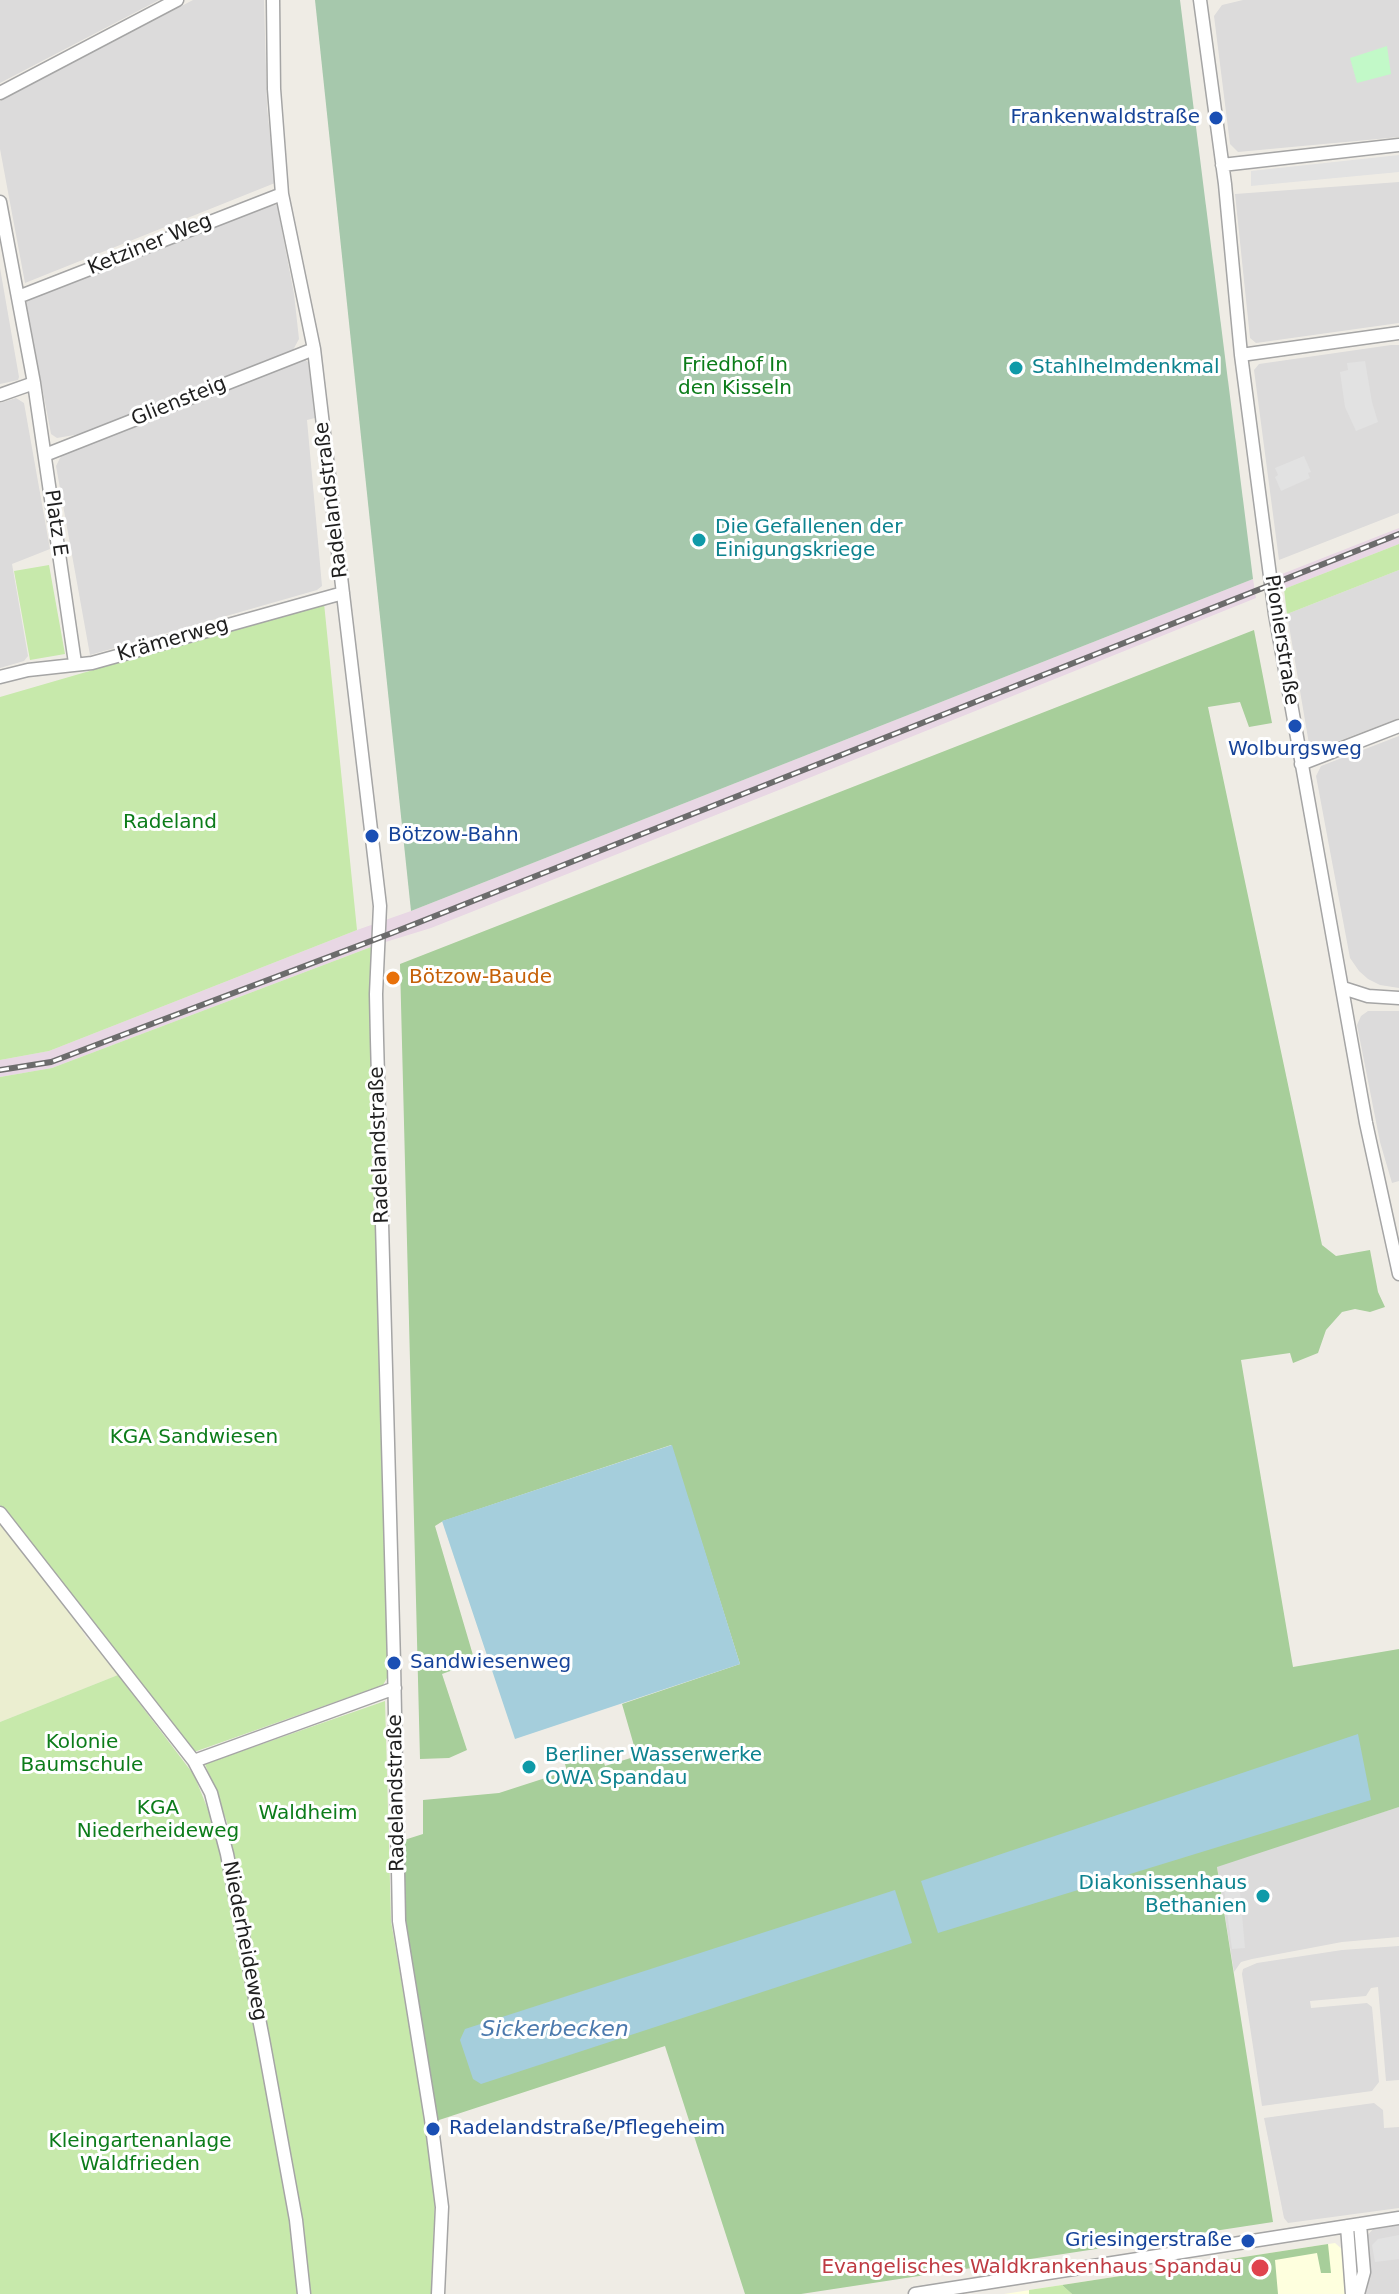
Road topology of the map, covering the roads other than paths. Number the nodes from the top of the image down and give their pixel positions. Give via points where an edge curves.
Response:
1 (177, 0) edge
2 (273, 0) edge
3 (1200, 0) edge
4 (0, 93) edge
5 (1399, 145) edge
6 (1222, 165) junction
7 (282, 194) junction
8 (0, 202) edge
9 (18, 297) junction
10 (1399, 333) edge
11 (314, 349) junction
12 (1241, 355) junction
13 (34, 383) junction
14 (0, 395) edge
15 (45, 455) junction
16 (343, 593) junction
17 (75, 663) junction
18 (0, 677) edge
19 (1399, 726) edge
20 (1301, 764) junction
21 (1343, 988) junction
22 (1399, 998) edge
23 (1399, 1274) edge
24 (0, 1513) edge
25 (395, 1688) junction
26 (194, 1761) junction
27 (1399, 2218) edge
28 (1354, 2225) junction
29 (304, 2294) edge
30 (438, 2294) edge
31 (915, 2294) edge
32 (1352, 2294) edge
33 (1358, 2294) edge

1 - 4 street
2 - 7 street, Radelandstraße
3 - 6 street, Pionierstraße
5 - 6 street
6 - 12 street, Pionierstraße
7 - 9 street, Ketziner Weg
7 - 11 street, Radelandstraße
8 - 9 street, Platz E
9 - 13 street, Platz E
10 - 12 street
11 - 15 street, Gliensteig
11 - 16 street, Radelandstraße
12 - 20 street, Pionierstraße
13 - 14 street
13 - 15 street, Platz E
15 - 17 street, Platz E
16 - 17 street, Krämerweg via 92,663
16 - 25 street, Radelandstraße via 380,906 376,1009
17 - 18 street, Krämerweg
19 - 20 street
20 - 21 street, Pionierstraße
21 - 22 street
21 - 23 street, Pionierstraße
24 - 26 street, Niederheideweg
25 - 26 street
25 - 30 street, Radelandstraße via 399,1921 442,2207
26 - 29 street, Niederheideweg via 211,1793 227,1854 296,2220
27 - 28 street
28 - 31 street
28 - 32 street
28 - 33 street via 1364,2272

